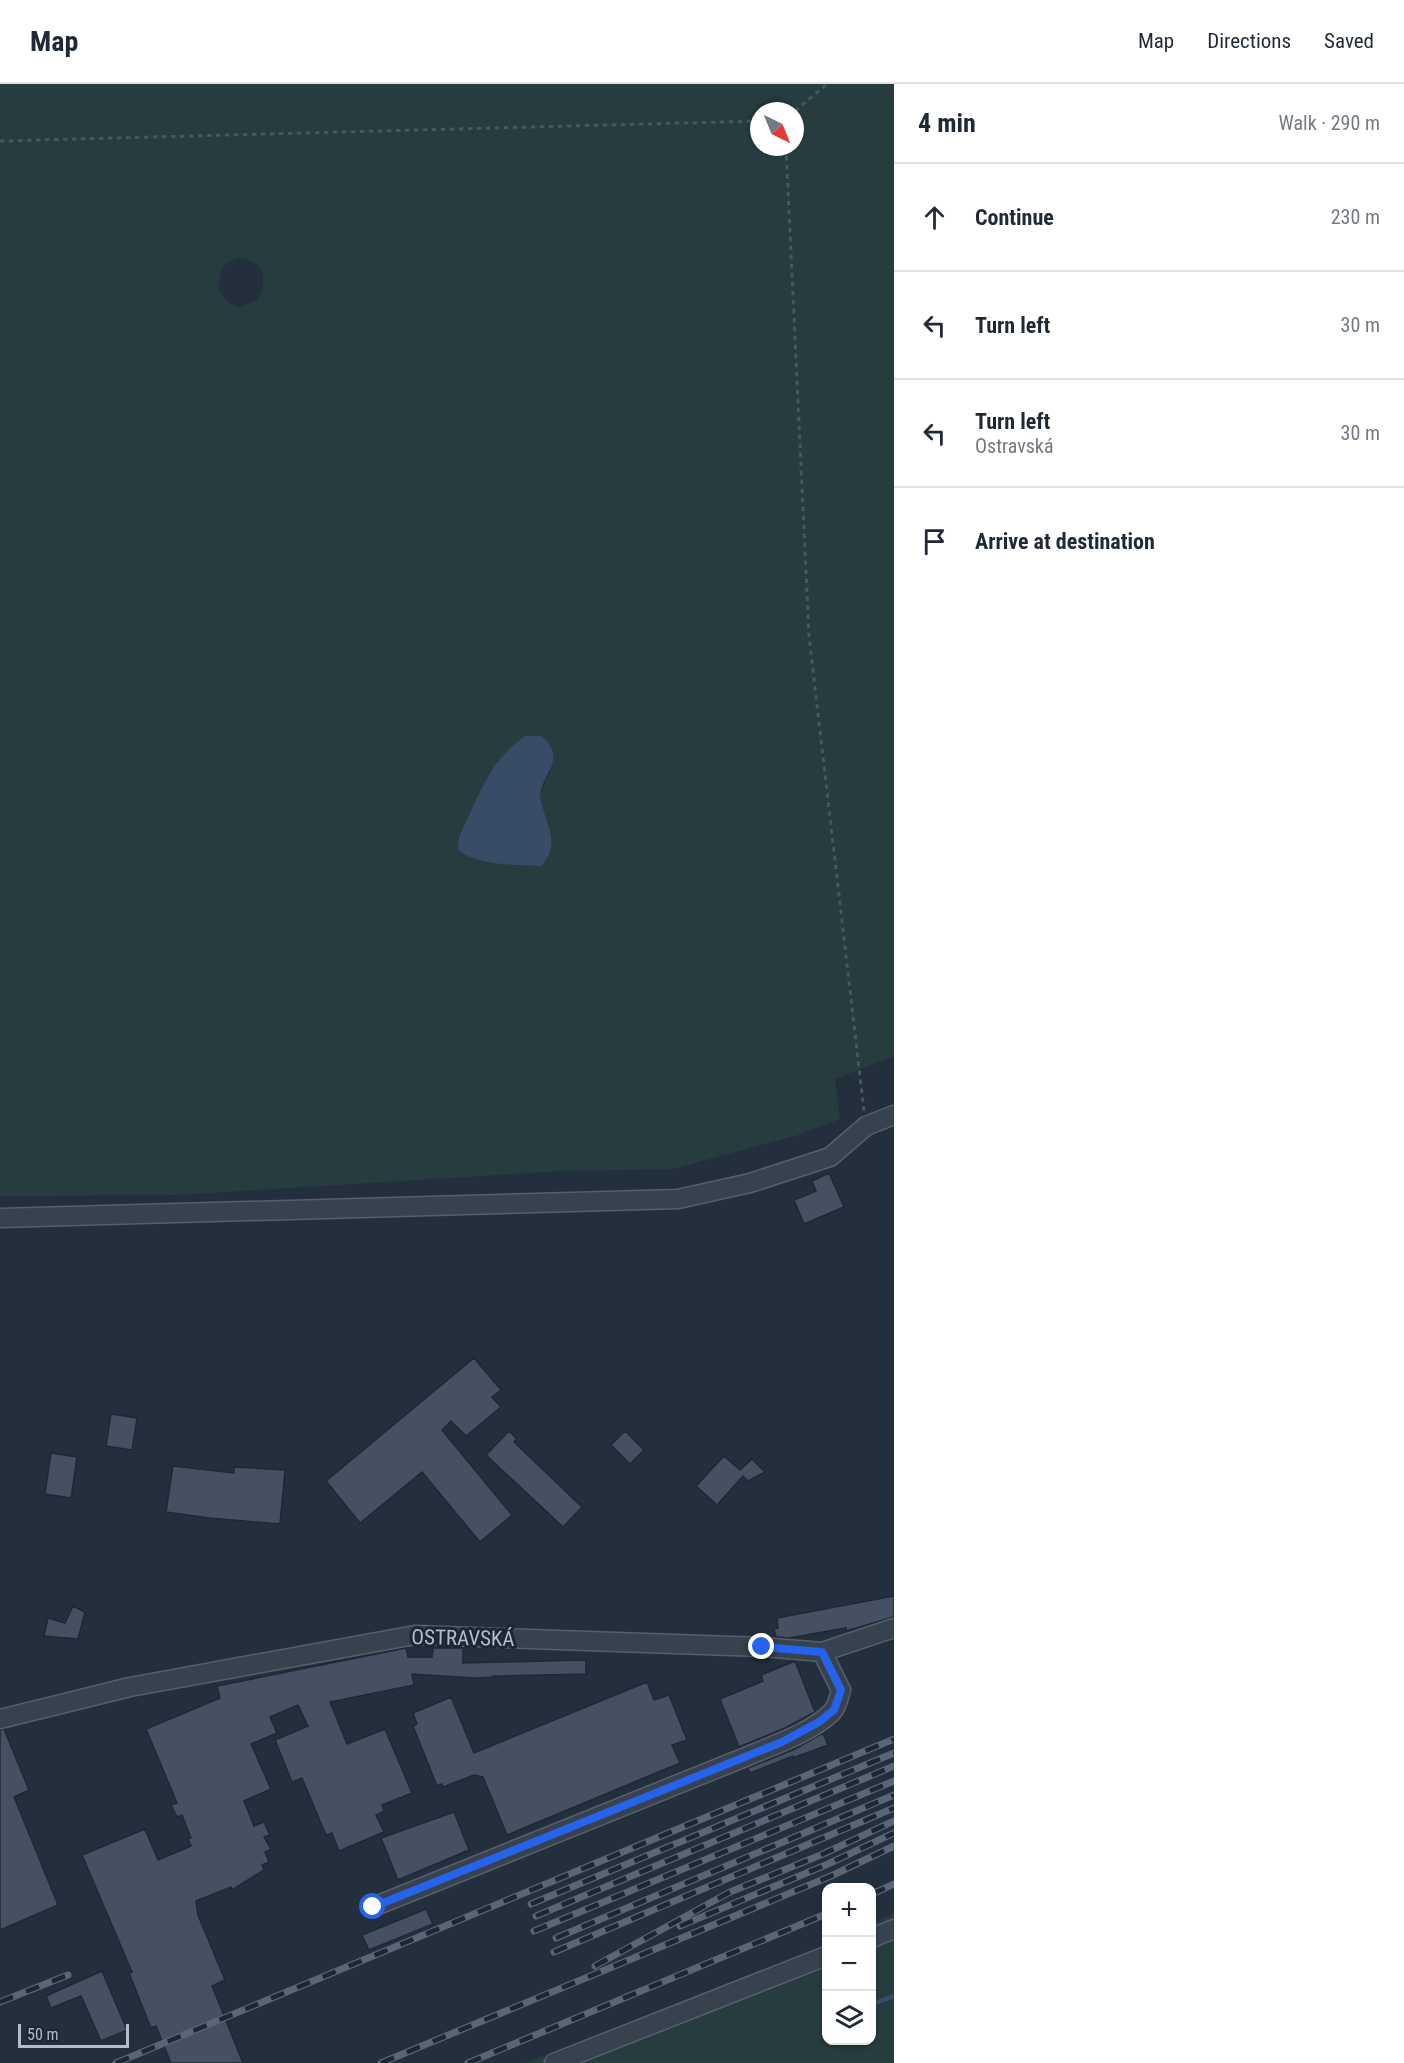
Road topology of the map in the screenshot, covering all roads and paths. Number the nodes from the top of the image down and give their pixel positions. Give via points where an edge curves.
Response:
1 (827, 84) edge
2 (804, 103) edge
3 (750, 121) edge
4 (0, 141) edge
5 (786, 156) edge
6 (894, 1114) edge
7 (866, 1126) junction
8 (0, 1218) edge
9 (894, 1628) edge
10 (822, 1652) junction
11 (0, 1719) edge
12 (373, 1907) dead end
13 (894, 1929) edge
14 (874, 1937) edge
15 (822, 1958) edge
16 (554, 2063) edge

1 - 2 path
3 - 4 path
5 - 7 path via 809,636
6 - 7 street
7 - 8 street via 830,1157 750,1183 678,1199
9 - 10 street, OSTRAVSKÁ
10 - 11 street, OSTRAVSKÁ via 415,1635 130,1687
10 - 12 street via 841,1690 834,1710 819,1722 782,1742
13 - 14 street
15 - 16 street

